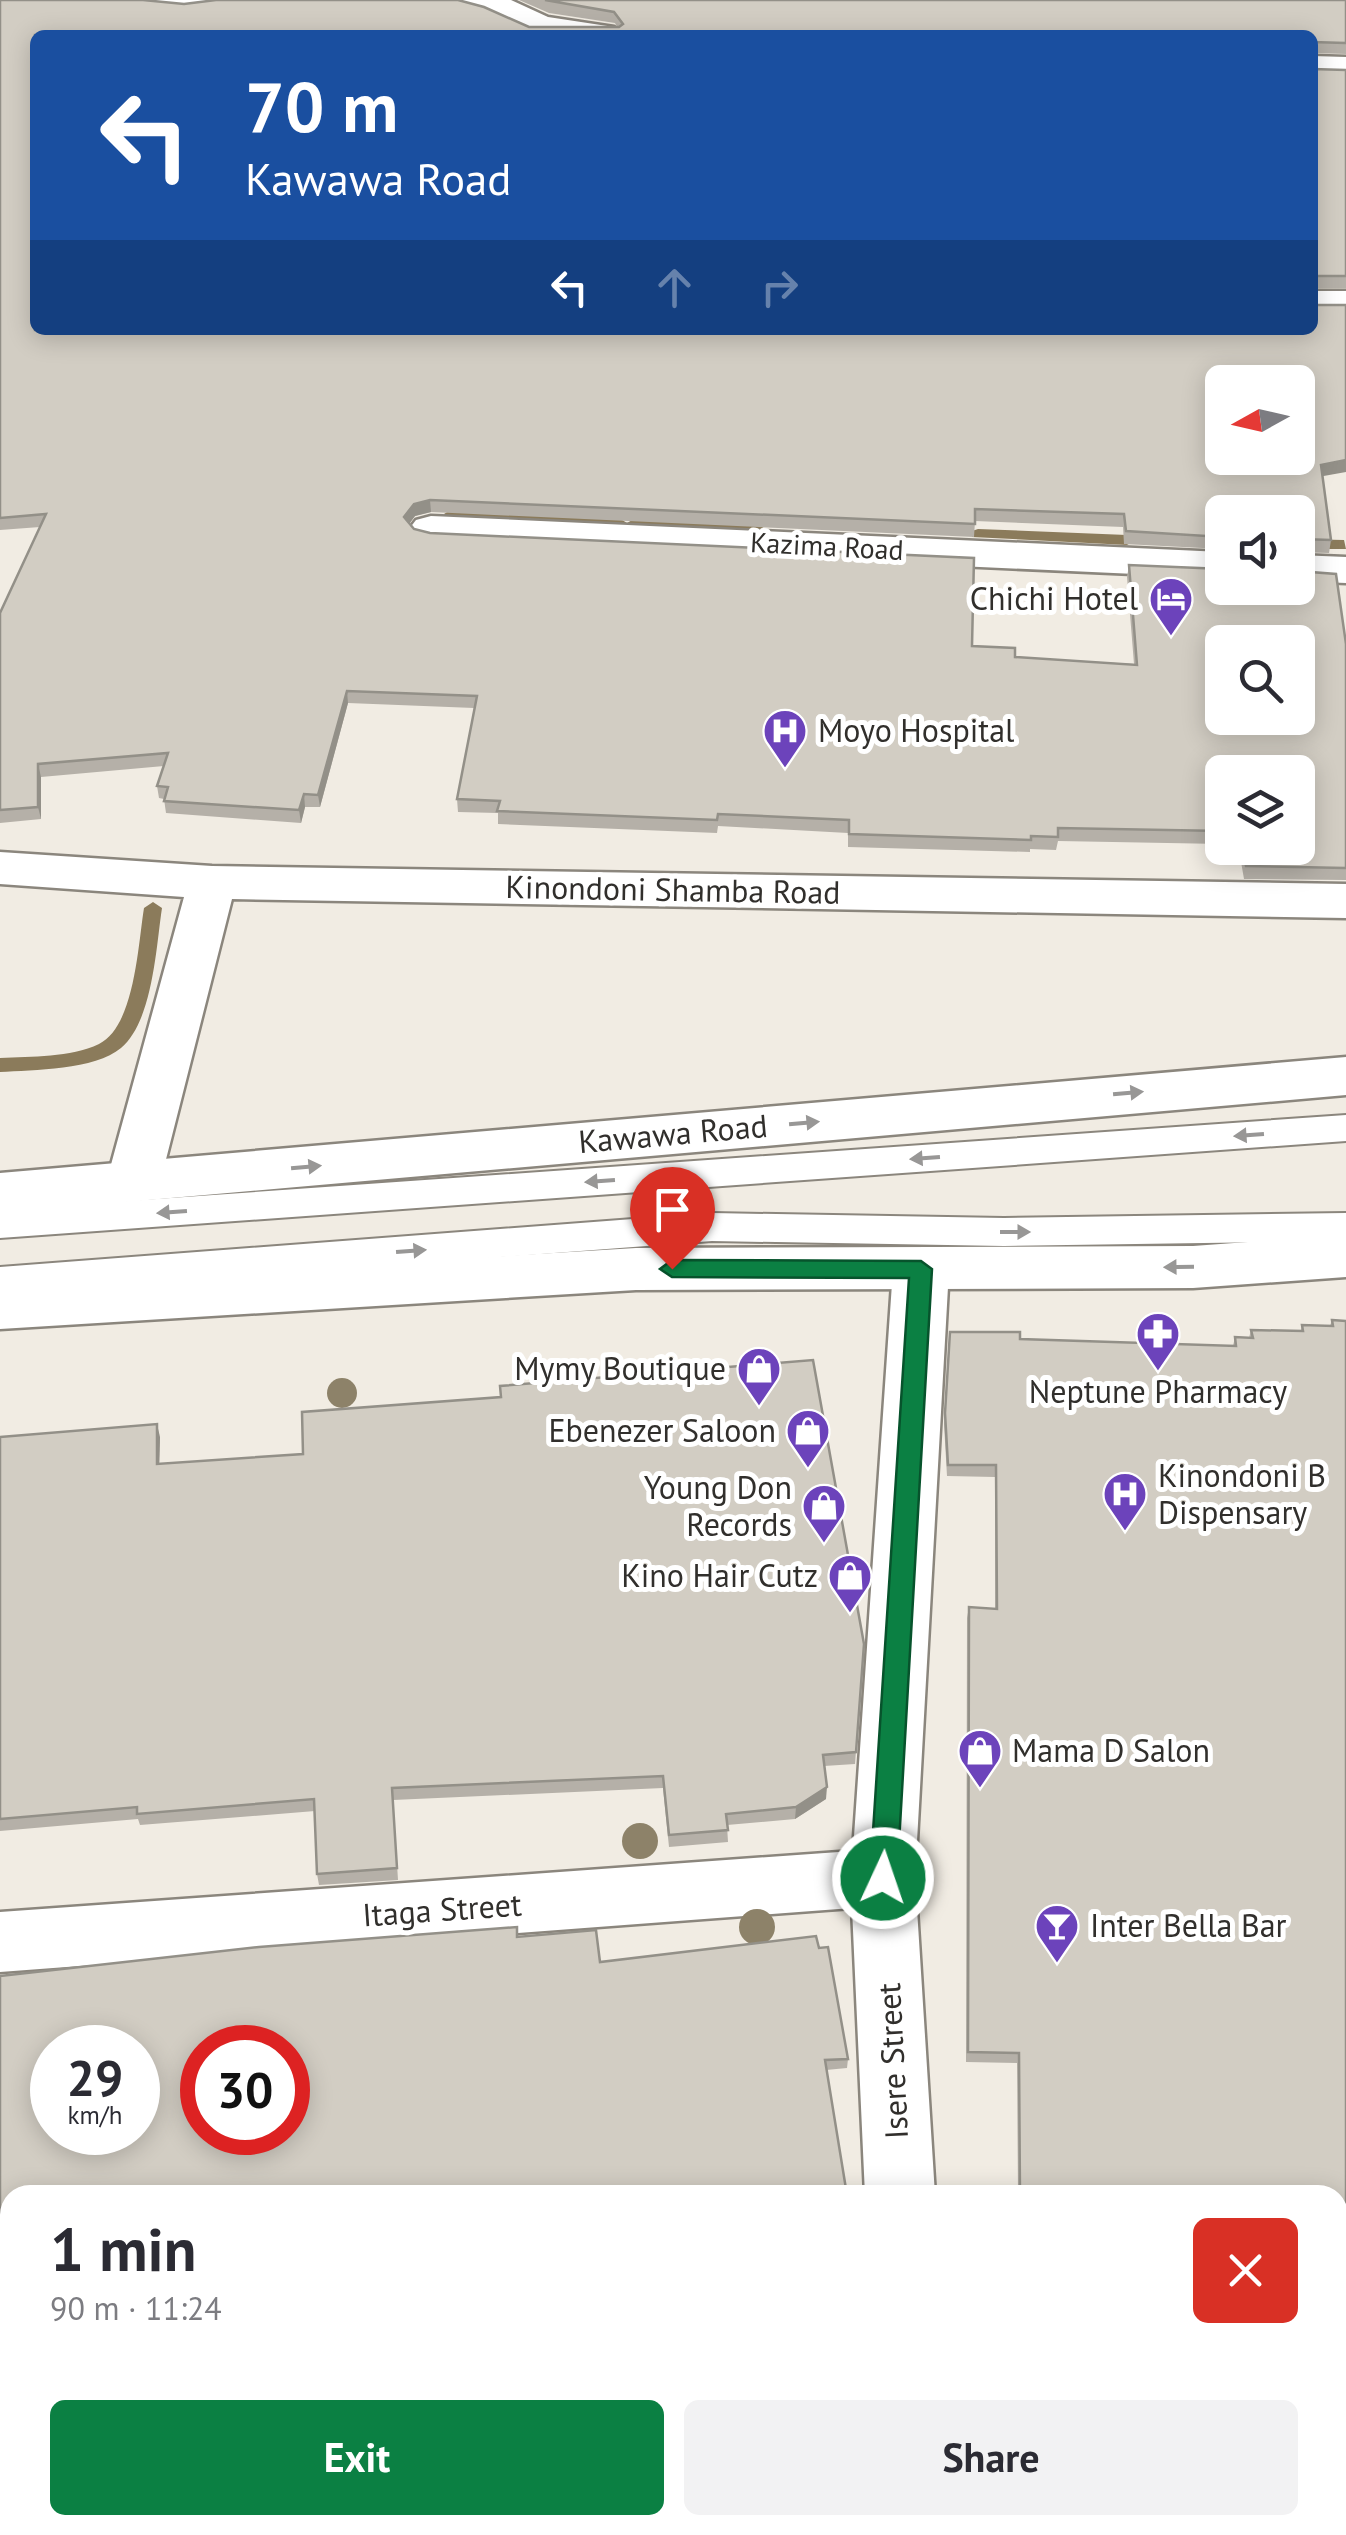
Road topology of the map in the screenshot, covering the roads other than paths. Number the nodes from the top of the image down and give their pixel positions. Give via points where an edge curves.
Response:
1 (151, 0) edge
2 (221, 0) edge
3 (468, 0) edge
4 (543, 13) edge
5 (588, 30) edge
6 (1318, 68) edge
7 (1346, 68) edge
8 (1318, 302) edge
9 (1346, 303) edge
10 (431, 529) edge
11 (1205, 564) edge
12 (1315, 569) edge
13 (1346, 570) edge
14 (0, 868) edge
15 (212, 882) junction
16 (1346, 901) edge
17 (1346, 1076) edge
18 (1346, 1128) edge
19 (133, 1183) junction
20 (0, 1193) edge
21 (0, 1224) edge
22 (1346, 1227) edge
23 (1346, 1256) edge
24 (921, 1269) junction
25 (0, 1280) edge
26 (0, 1308) edge
27 (883, 1878) junction
28 (0, 1942) edge
29 (899, 2185) edge

1 - 2 street
3 - 4 street
4 - 5 street
6 - 7 street
8 - 9 street
10 - 11 street, Kazima Road
12 - 13 street
14 - 15 street, Kinondoni Shamba Road
15 - 16 street, Kinondoni Shamba Road
15 - 19 street
19 -> 17 street, Kawawa Road
18 -> 21 lane, Kawawa Road
19 - 20 street, Kawawa Road
25 -> 22 lane via 712,1227
23 -> 24 street via 1193,1268
24 - 26 street via 636,1269
24 - 27 street, Isere Street
27 - 28 street, Itaga Street
27 - 29 street, Isere Street

